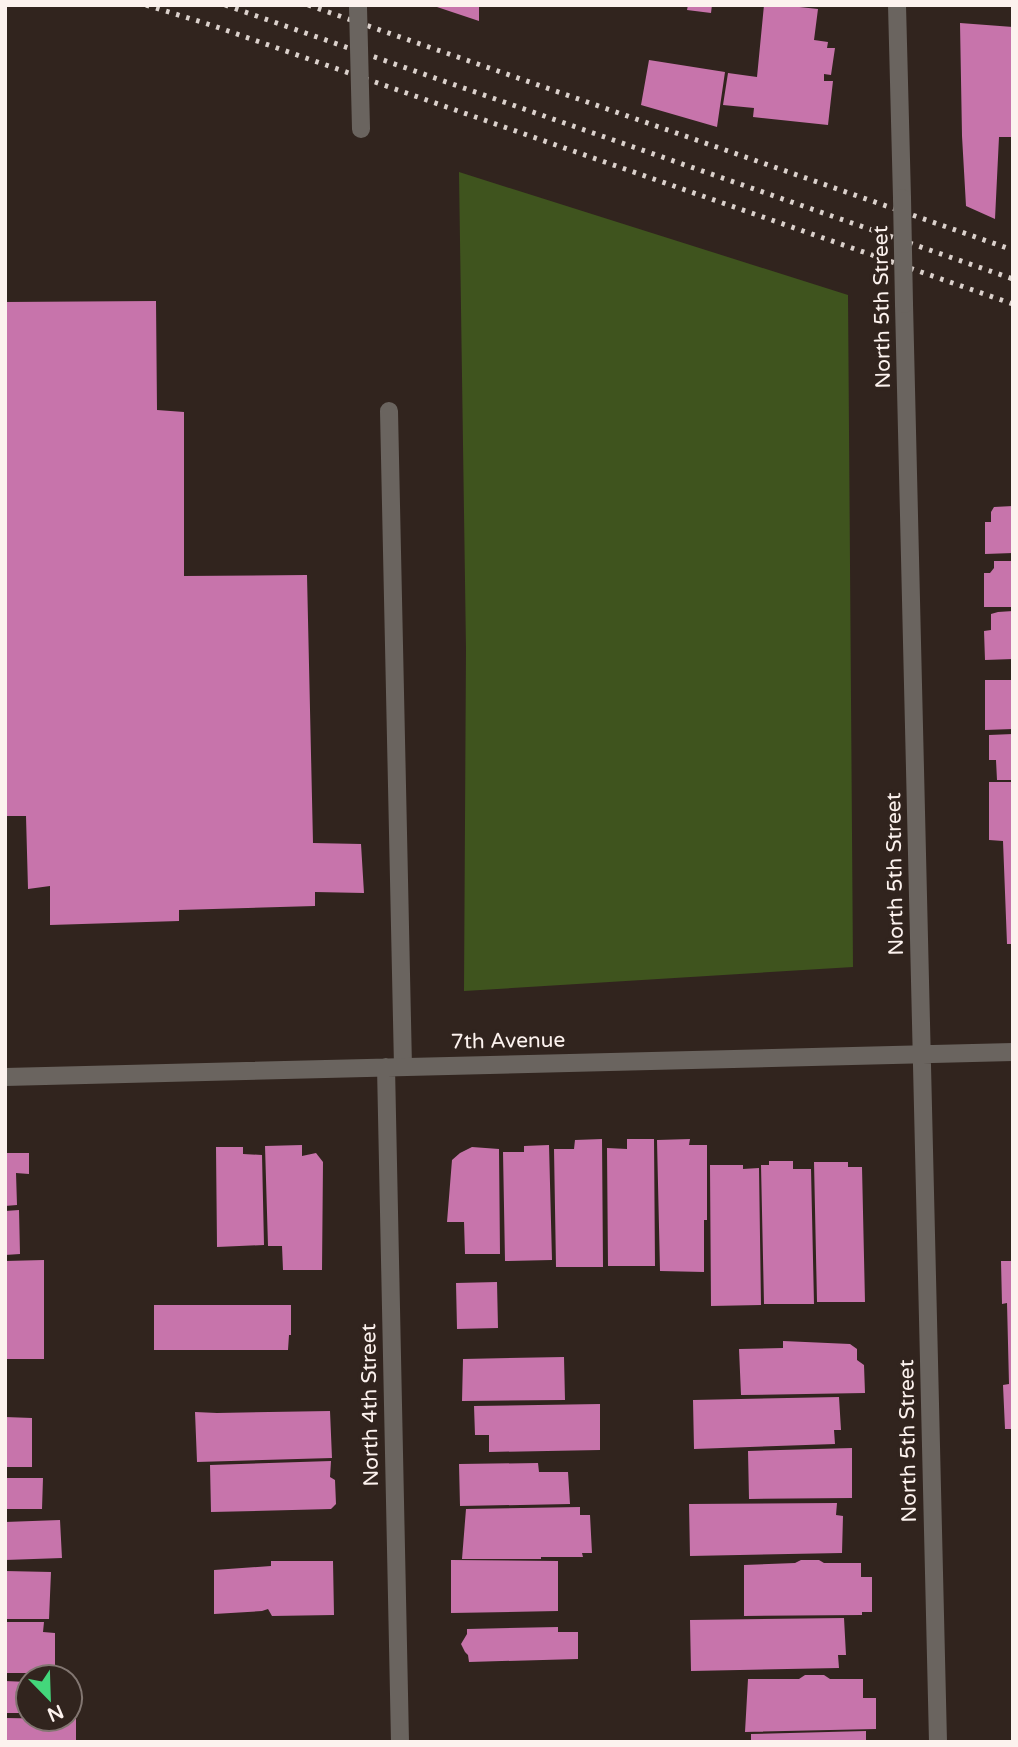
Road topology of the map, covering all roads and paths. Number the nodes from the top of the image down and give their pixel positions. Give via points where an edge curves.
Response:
1 (897, 5) edge
2 (358, 6) edge
3 (361, 129) dead end
4 (389, 411) dead end
5 (1013, 1052) edge
6 (922, 1054) junction
7 (395, 1067) junction
8 (5, 1077) edge
9 (400, 1742) edge
10 (938, 1742) edge

1 - 6 street, North 5th Street, bridge
2 - 3 street, bridge
4 - 7 street, North 4th Street
5 - 6 street, 7th Avenue
6 - 7 street, 7th Avenue
6 - 10 street, North 5th Street
7 - 8 street, 7th Avenue
7 - 9 street, North 4th Street

